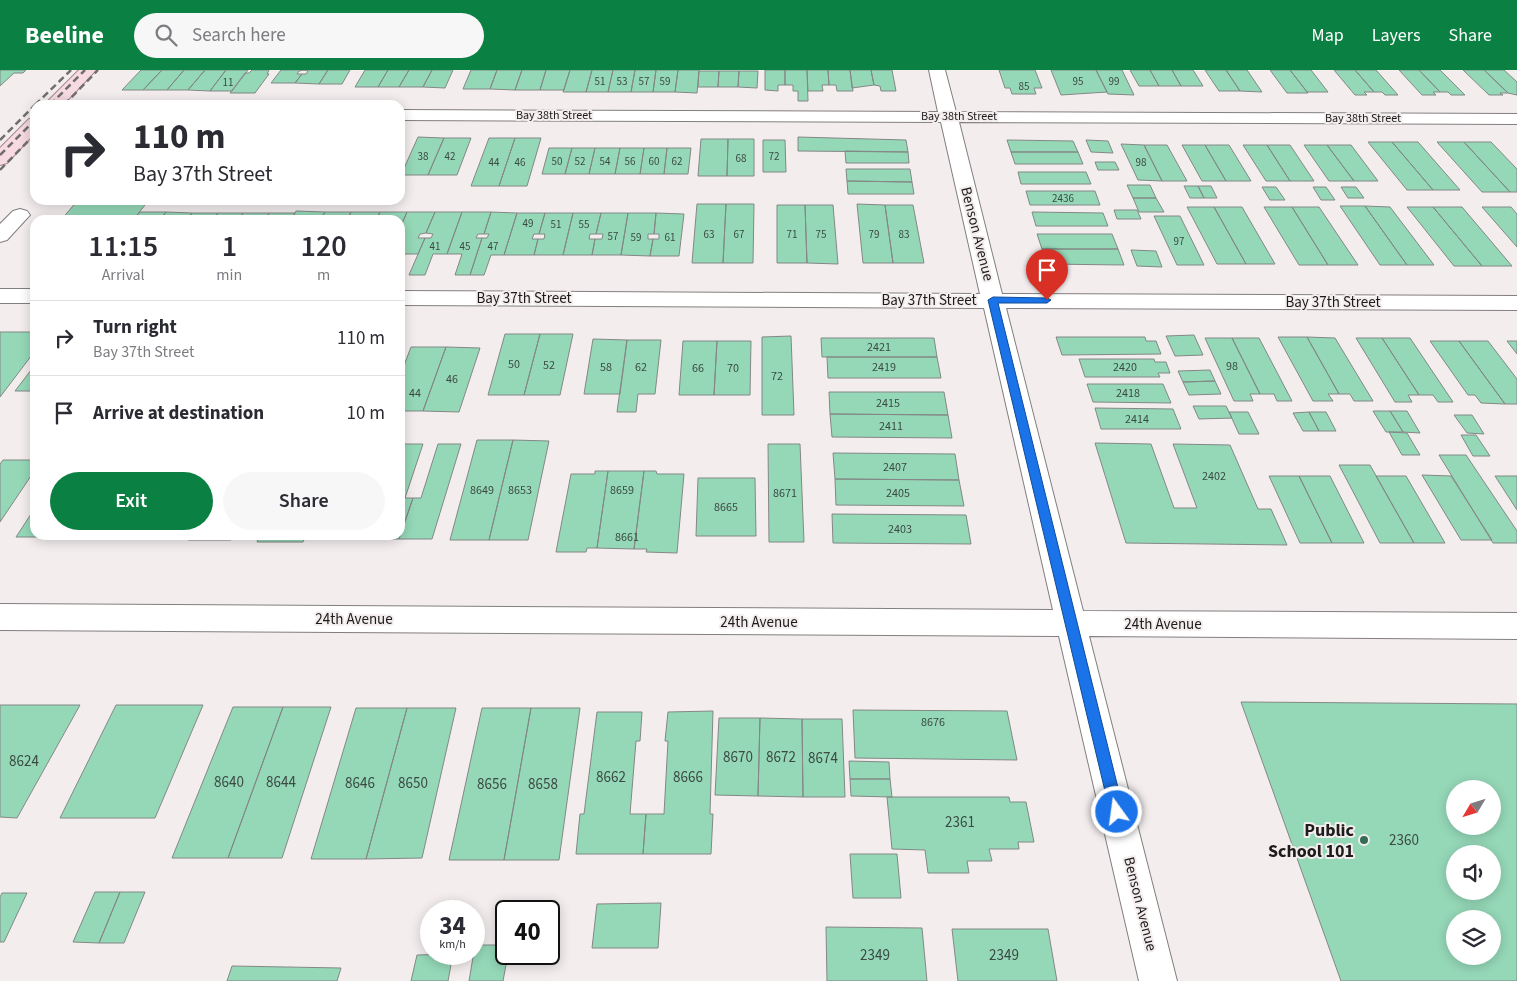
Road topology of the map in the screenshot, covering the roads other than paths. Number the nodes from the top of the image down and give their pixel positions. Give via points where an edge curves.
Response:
1 (88, 70) edge
2 (936, 70) edge
3 (58, 100) edge
4 (405, 115) edge
5 (948, 116) junction
6 (1517, 119) edge
7 (30, 129) edge
8 (0, 159) edge
9 (20, 215) dead end
10 (0, 236) edge
11 (0, 296) edge
12 (30, 296) edge
13 (405, 298) edge
14 (993, 300) junction
15 (1517, 303) edge
16 (0, 618) edge
17 (1071, 624) junction
18 (1517, 626) edge
19 (1158, 981) edge

1 - 3 main road
2 - 5 street, Benson Avenue
4 - 5 street, Bay 38th Street
5 - 6 street, Bay 38th Street
5 - 14 street, Benson Avenue
7 - 8 main road
9 - 10 street
11 - 12 street
13 - 14 street, Bay 37th Street
14 - 15 street, Bay 37th Street
14 - 17 street, Benson Avenue
16 - 17 street, 24th Avenue
17 - 18 street, 24th Avenue
17 - 19 street, Benson Avenue

